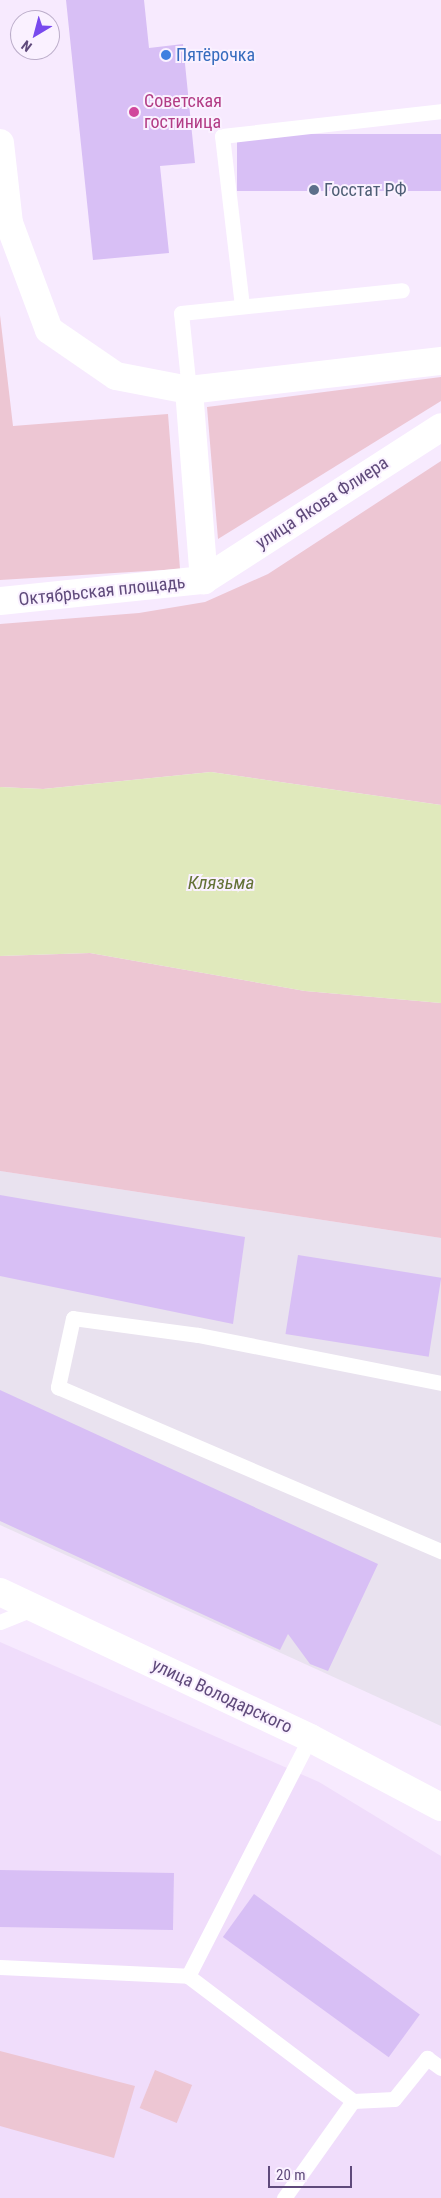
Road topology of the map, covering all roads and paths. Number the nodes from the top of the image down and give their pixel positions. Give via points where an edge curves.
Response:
1 (441, 111) edge
2 (0, 143) edge
3 (4, 223) edge
4 (402, 290) dead end
5 (242, 306) junction
6 (441, 361) edge
7 (190, 390) junction
8 (441, 427) edge
9 (204, 580) junction
10 (0, 601) edge
11 (441, 1383) edge
12 (441, 1551) edge
13 (0, 1592) edge
14 (35, 1608) junction
15 (0, 1622) edge
16 (310, 1738) junction
17 (441, 1807) edge
18 (0, 1967) edge
19 (188, 1976) junction
20 (441, 2068) edge
21 (353, 2101) junction
22 (284, 2198) edge

1 - 5 lane via 222,136
2 - 3 street
3 - 7 street via 49,330 116,376
4 - 5 lane
5 - 7 lane via 182,312
6 - 7 street
7 - 9 street
8 - 9 street, улица Якова Флиера
9 - 10 street, Октябрьская площадь
11 - 12 lane via 198,1335 73,1318 58,1387
13 - 14 street, улица Володарского
14 - 15 lane
14 - 16 street, улица Володарского
16 - 17 street, улица Володарского
16 - 19 lane
18 - 19 lane
19 - 21 lane
20 - 21 lane via 427,2058 394,2099
21 - 22 lane

